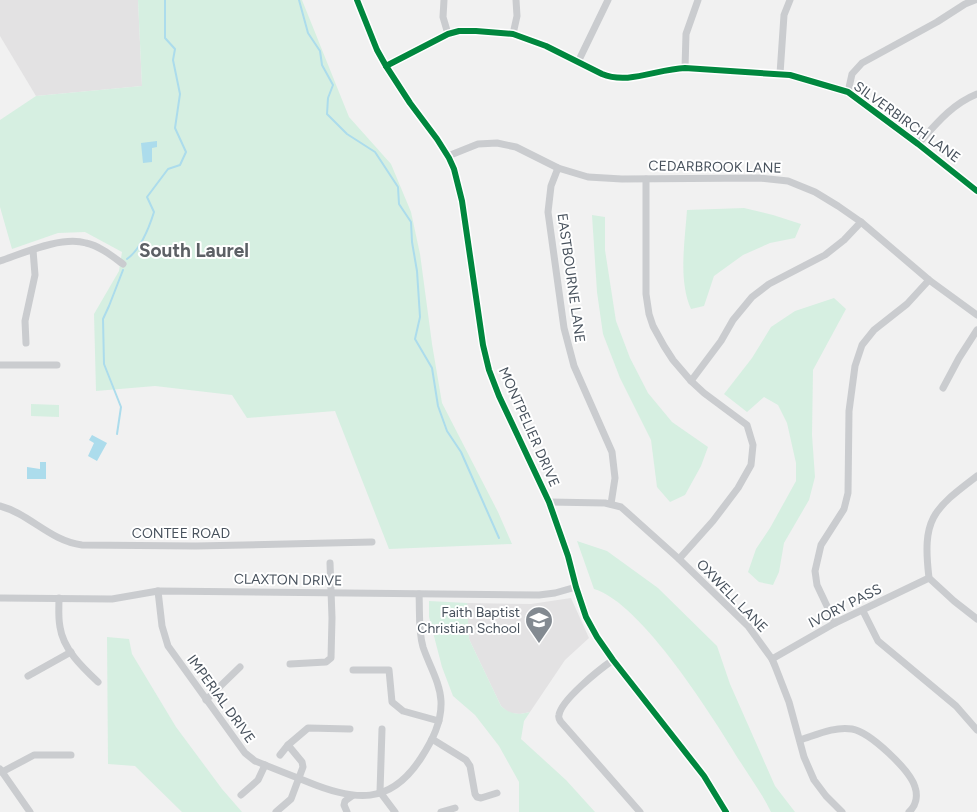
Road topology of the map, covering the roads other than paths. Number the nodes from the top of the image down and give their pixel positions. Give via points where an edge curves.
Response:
1 (357, 0) edge
2 (444, 0) edge
3 (516, 0) edge
4 (608, 0) edge
5 (698, 0) edge
6 (790, 0) edge
7 (975, 0) edge
8 (448, 34) junction
9 (513, 34) junction
10 (578, 62) junction
11 (386, 66) junction
12 (684, 68) junction
13 (780, 74) junction
14 (848, 92) junction
15 (977, 94) edge
16 (918, 144) junction
17 (448, 156) junction
18 (558, 168) junction
19 (646, 179) junction
20 (977, 191) edge
21 (861, 222) junction
22 (34, 250) junction
23 (0, 261) edge
24 (123, 264) dead end
25 (929, 280) junction
26 (977, 315) edge
27 (977, 330) edge
28 (26, 343) dead end
29 (0, 365) edge
30 (57, 365) dead end
31 (692, 381) junction
32 (943, 388) dead end
33 (977, 476) edge
34 (549, 502) junction
35 (611, 504) junction
36 (0, 506) edge
37 (372, 542) dead end
38 (679, 559) junction
39 (330, 563) dead end
40 (930, 578) junction
41 (576, 587) junction
42 (158, 591) junction
43 (331, 593) junction
44 (419, 594) junction
45 (0, 598) edge
46 (59, 598) junction
47 (863, 611) junction
48 (976, 616) edge
49 (835, 623) junction
50 (71, 652) junction
51 (772, 659) junction
52 (612, 660) junction
53 (290, 664) dead end
54 (240, 667) dead end
55 (353, 670) dead end
56 (28, 676) dead end
57 (98, 682) dead end
58 (206, 700) junction
59 (439, 721) junction
60 (350, 729) dead end
61 (382, 729) dead end
62 (977, 730) edge
63 (432, 739) junction
64 (800, 740) junction
65 (288, 745) junction
66 (71, 755) dead end
67 (280, 755) dead end
68 (266, 765) junction
69 (1, 771) edge
70 (299, 779) junction
71 (380, 792) junction
72 (497, 793) dead end
73 (241, 795) dead end
74 (352, 796) junction
75 (455, 808) dead end
76 (30, 812) edge
77 (276, 812) edge
78 (348, 812) edge
79 (395, 812) edge
80 (441, 812) edge
81 (640, 812) edge
82 (726, 812) edge
83 (842, 812) edge
84 (909, 812) edge

1 - 11 street, MONTPELIER DRIVE
2 - 8 street via 443,13
3 - 9 street
4 - 10 street
5 - 12 street via 686,34
6 - 13 street via 784,15
7 - 14 street via 862,63 852,74
8 - 9 street, SILVERBIRCH LANE via 476,30
8 - 11 street, SILVERBIRCH LANE
9 - 10 street, SILVERBIRCH LANE
10 - 12 street, SILVERBIRCH LANE via 618,78
11 - 17 street, MONTPELIER DRIVE
12 - 13 street, SILVERBIRCH LANE
13 - 14 street, SILVERBIRCH LANE
14 - 16 street, SILVERBIRCH LANE
15 - 16 street via 956,105
16 - 20 street, SILVERBIRCH LANE
17 - 18 street, CEDARBROOK LANE via 472,146 497,143 523,150
17 - 34 street, MONTPELIER DRIVE via 462,200 488,364 499,396
18 - 19 street, CEDARBROOK LANE via 595,178
18 - 35 street, EASTBOURNE LANE via 548,212 564,328 574,366 612,452 615,478
19 - 21 street, CEDARBROOK LANE via 759,178 788,181 815,192
19 - 31 street via 649,314 664,346
21 - 25 street, CEDARBROOK LANE
21 - 31 street via 825,255 769,284 752,297
22 - 23 street
22 - 24 street via 61,242 82,242 96,246
22 - 28 street via 35,275 25,321
25 - 26 street, CEDARBROOK LANE
25 - 49 street via 907,304 874,330 862,345 855,366 849,411 848,493 844,509 821,545 815,571 817,585
27 - 32 street
29 - 30 street
31 - 38 street via 748,425 753,445 751,464 738,488
33 - 40 street via 954,492 934,517 927,537
34 - 35 street, OXWELL LANE
34 - 41 street, MONTPELIER DRIVE
35 - 38 street, OXWELL LANE via 627,512
36 - 37 street, CONTEE ROAD via 9,508 58,539 82,545
38 - 51 street, OXWELL LANE via 748,626
39 - 43 street
40 - 47 street, IVORY PASS
40 - 48 street
41 - 44 street, CLAXTON DRIVE via 539,594
41 - 52 street, MONTPELIER DRIVE via 586,618
42 - 43 street, CLAXTON DRIVE
42 - 46 street, CLAXTON DRIVE via 112,599
42 - 58 street, IMPERIAL DRIVE via 166,640
43 - 44 street, CLAXTON DRIVE
43 - 53 street via 331,658 326,662
44 - 59 street, IMPERIAL DRIVE via 421,641 440,694
45 - 46 street, CLAXTON DRIVE
46 - 50 street via 60,628
47 - 49 street, IVORY PASS
47 - 62 street via 878,641 956,706
49 - 51 street, IVORY PASS
50 - 56 street
50 - 57 street
51 - 64 street, OXWELL LANE
52 - 81 street via 577,691 560,711 559,717
52 - 82 street, MONTPELIER DRIVE via 704,776
54 - 58 street
55 - 59 street via 389,670 392,702 403,711
58 - 68 street, IMPERIAL DRIVE via 245,753
59 - 63 street, IMPERIAL DRIVE
60 - 65 street via 308,728
61 - 71 street
63 - 71 street, IMPERIAL DRIVE via 408,775
63 - 72 street via 466,760 477,797
64 - 83 street, OXWELL LANE via 814,780
64 - 84 street via 845,728 868,735 894,758 915,786 916,802
65 - 67 street
65 - 70 street via 303,764
66 - 69 street via 34,755
68 - 70 street, IMPERIAL DRIVE
68 - 73 street via 258,780
69 - 76 street
70 - 74 street, IMPERIAL DRIVE
70 - 77 street via 289,801
71 - 74 street, IMPERIAL DRIVE
71 - 79 street
74 - 78 street via 345,801
75 - 80 street

